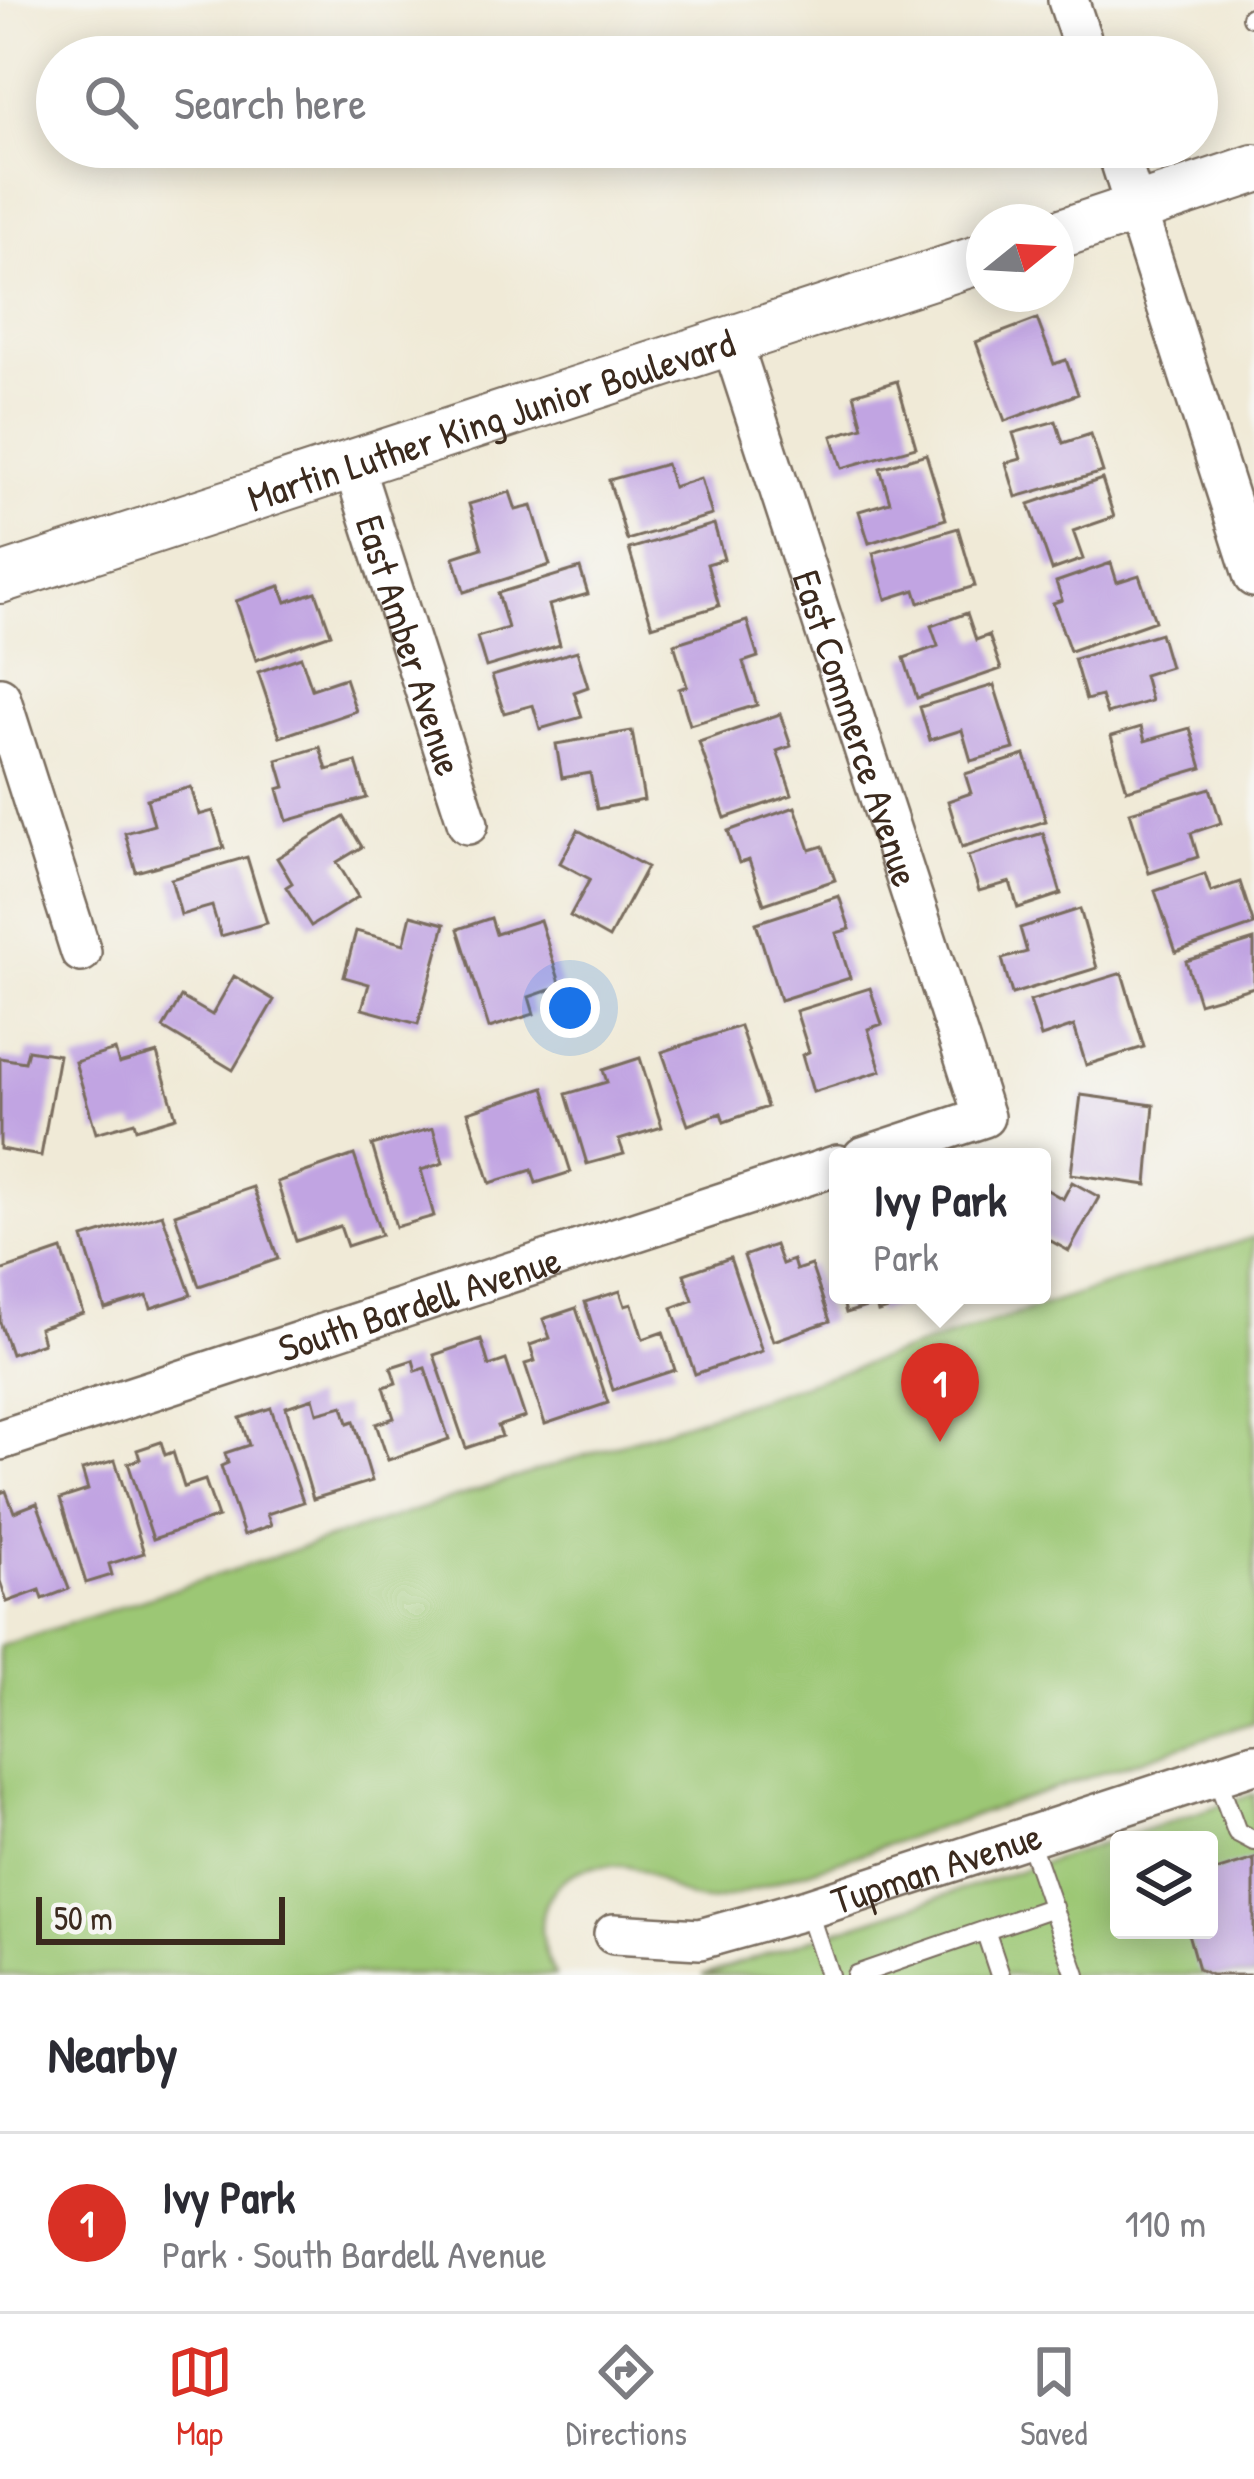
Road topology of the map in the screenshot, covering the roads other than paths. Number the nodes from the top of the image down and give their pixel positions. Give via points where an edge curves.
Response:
1 (1068, 0) edge
2 (1080, 36) edge
3 (1123, 168) edge
4 (1254, 169) edge
5 (1136, 209) junction
6 (1074, 229) edge
7 (966, 264) edge
8 (731, 340) junction
9 (353, 465) junction
10 (1247, 529) edge
11 (1254, 578) edge
12 (0, 579) edge
13 (0, 697) edge
14 (468, 824) dead end
15 (81, 952) dead end
16 (891, 1148) edge
17 (829, 1168) edge
18 (0, 1439) edge
19 (1254, 1763) edge
20 (1216, 1775) junction
21 (1028, 1837) junction
22 (1254, 1840) edge
23 (1053, 1907) junction
24 (807, 1909) junction
25 (986, 1933) junction
26 (614, 1934) dead end
27 (909, 1967) edge
28 (829, 1975) edge
29 (856, 1975) edge
30 (1000, 1975) edge
31 (1076, 1975) edge

1 - 2 street
3 - 5 street
4 - 5 street
5 - 6 street
5 - 10 street
7 - 8 street, Martin Luther King Junior Boulevard
8 - 9 street, Martin Luther King Junior Boulevard
8 - 16 street, East Commerce Avenue via 984,1118
9 - 12 street, Martin Luther King Junior Boulevard
9 - 14 street, East Amber Avenue
10 - 11 street
13 - 15 street
17 - 18 street, South Bardell Avenue
19 - 20 street, Tupman Avenue
20 - 21 street, Tupman Avenue
20 - 22 lane via 1237,1832
21 - 23 lane
21 - 24 street, Tupman Avenue
23 - 25 lane
23 - 31 lane
24 - 26 street, Tupman Avenue via 700,1939
24 - 28 lane
25 - 27 lane
25 - 30 lane
27 - 29 lane

